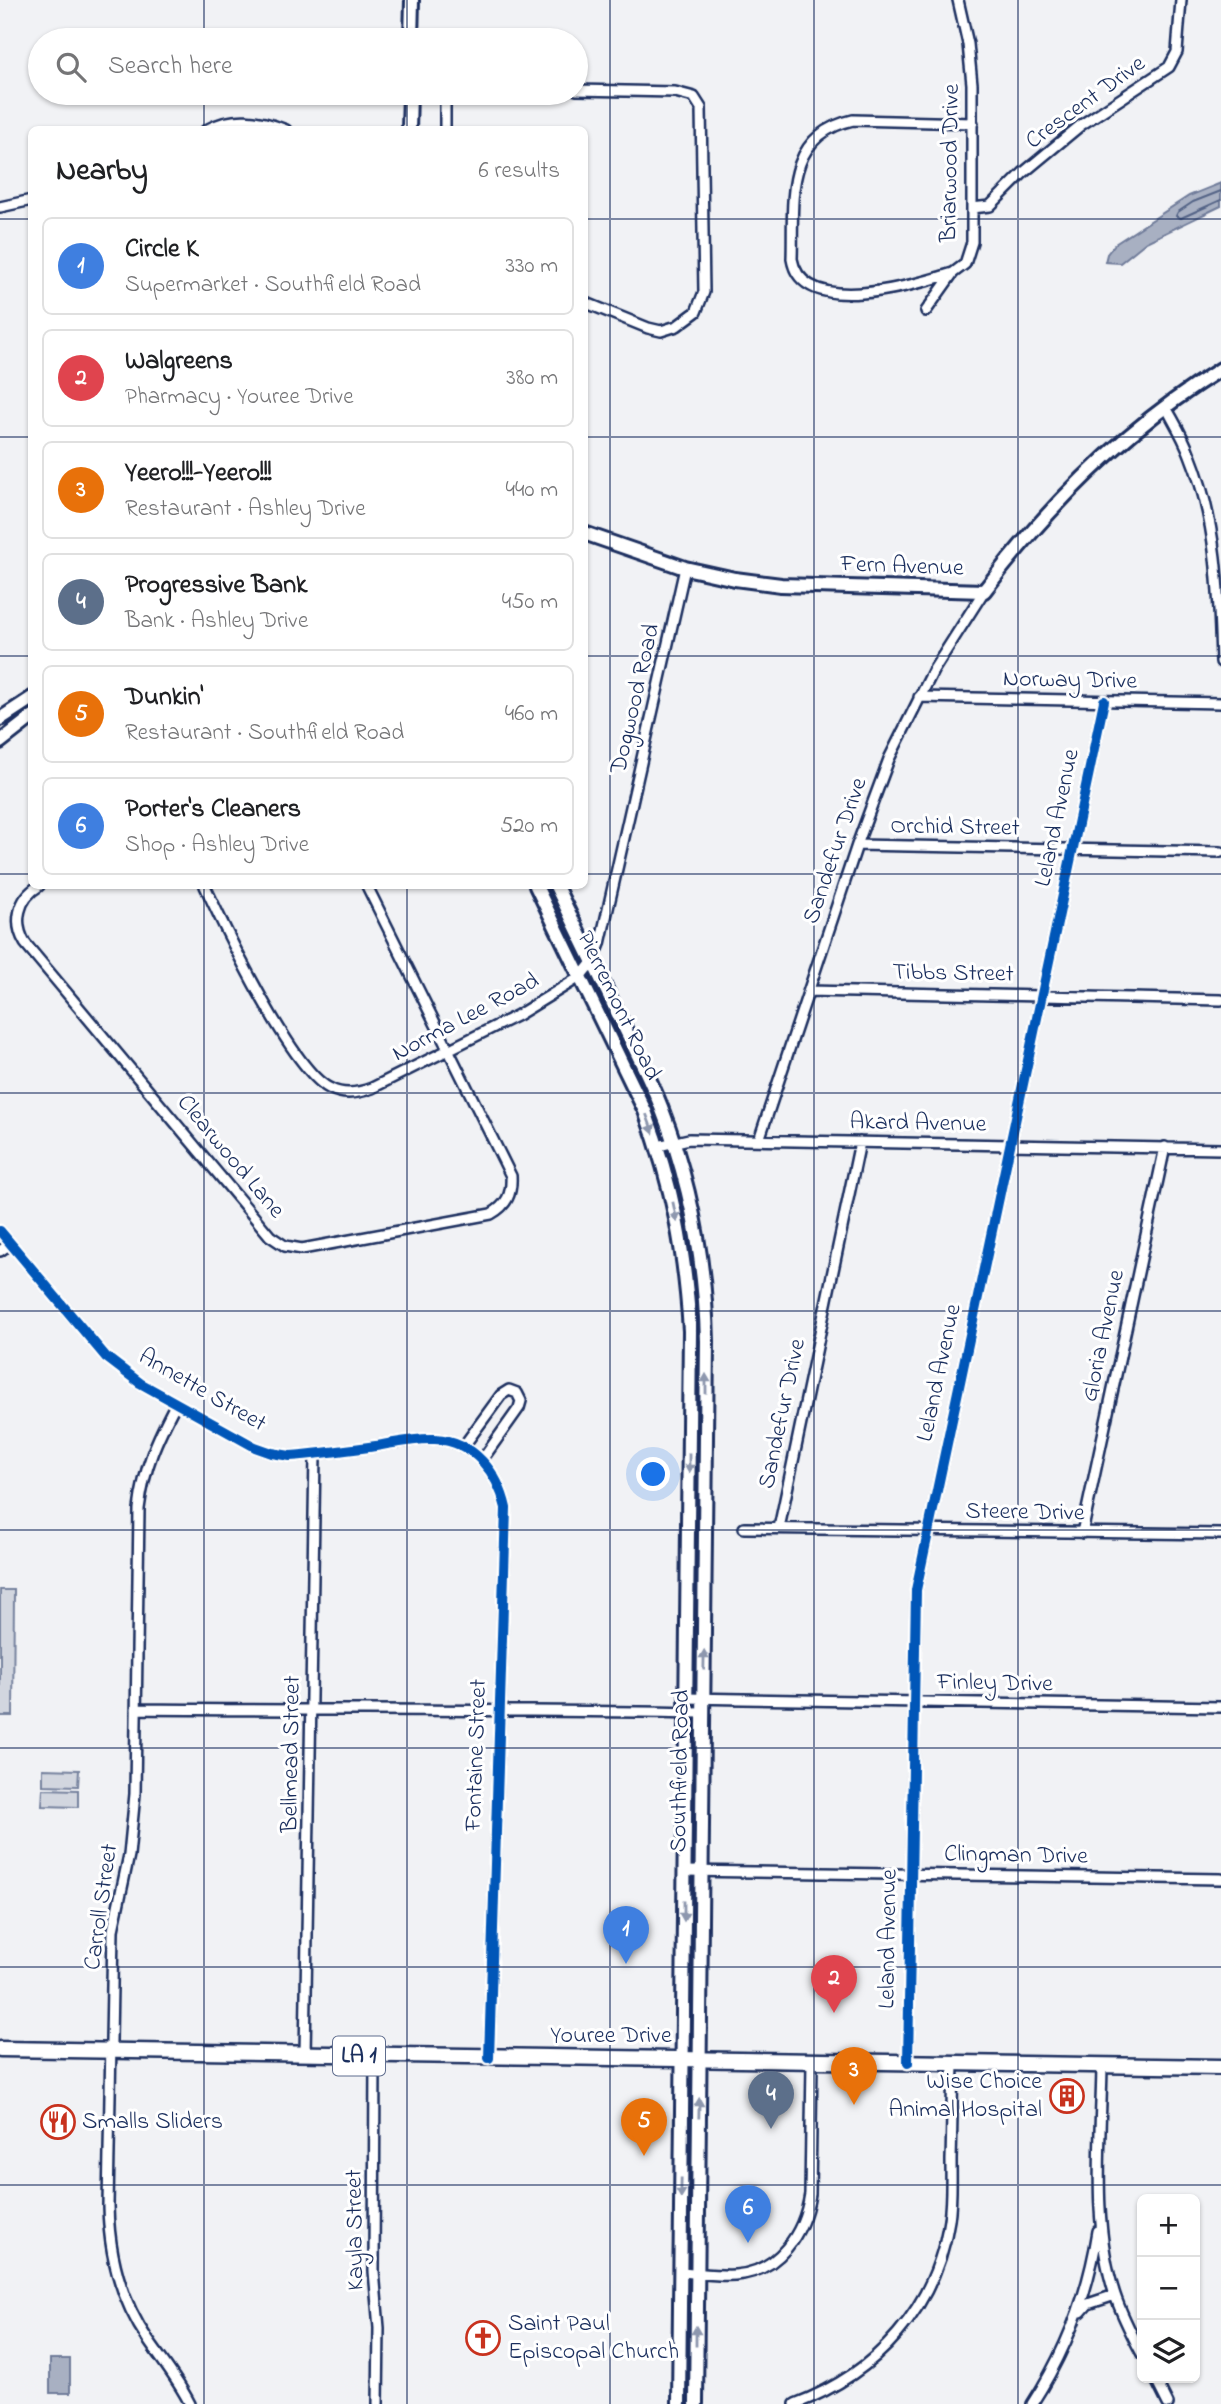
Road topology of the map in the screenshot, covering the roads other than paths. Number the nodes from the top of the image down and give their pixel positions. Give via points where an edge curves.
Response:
1 (412, 0) edge
2 (958, 0) edge
3 (1181, 0) edge
4 (411, 28) edge
5 (588, 90) edge
6 (410, 105) edge
7 (445, 105) edge
8 (972, 122) junction
9 (215, 126) edge
10 (274, 126) edge
11 (409, 126) edge
12 (445, 126) edge
13 (28, 201) edge
14 (0, 207) edge
15 (972, 208) junction
16 (953, 273) junction
17 (588, 304) edge
18 (926, 311) dead end
19 (1221, 369) edge
20 (1166, 407) junction
21 (588, 534) edge
22 (685, 568) junction
23 (984, 591) junction
24 (1221, 662) edge
25 (919, 697) junction
26 (28, 701) edge
27 (1104, 701) junction
28 (1221, 703) edge
29 (0, 719) edge
30 (28, 720) edge
31 (0, 741) edge
32 (857, 845) junction
33 (1073, 850) junction
34 (1221, 852) edge
35 (36, 889) edge
36 (206, 889) edge
37 (369, 889) edge
38 (537, 889) edge
39 (557, 889) edge
40 (569, 913) junction
41 (554, 923) junction
42 (593, 961) junction
43 (580, 977) junction
44 (809, 991) junction
45 (1042, 995) junction
46 (1221, 1000) edge
47 (449, 1051) junction
48 (760, 1140) junction
49 (674, 1142) junction
50 (860, 1142) junction
51 (1009, 1145) junction
52 (658, 1146) junction
53 (1165, 1147) junction
54 (1221, 1149) edge
55 (0, 1231) edge
56 (10, 1244) junction
57 (0, 1251) edge
58 (701, 1268) junction
59 (685, 1270) junction
60 (176, 1403) junction
61 (689, 1411) junction
62 (706, 1411) junction
63 (463, 1447) junction
64 (315, 1455) junction
65 (482, 1460) junction
66 (688, 1525) junction
67 (705, 1525) junction
68 (744, 1528) dead end
69 (779, 1528) junction
70 (928, 1531) junction
71 (1082, 1533) junction
72 (1221, 1534) edge
73 (685, 1698) junction
74 (703, 1698) junction
75 (914, 1702) junction
76 (1221, 1707) edge
77 (136, 1709) junction
78 (500, 1709) junction
79 (312, 1711) junction
80 (685, 1713) junction
81 (703, 1713) junction
82 (684, 1871) junction
83 (701, 1871) junction
84 (911, 1874) junction
85 (1221, 1879) edge
86 (0, 2049) edge
87 (109, 2050) junction
88 (305, 2055) junction
89 (376, 2056) junction
90 (489, 2058) junction
91 (682, 2059) junction
92 (700, 2059) junction
93 (812, 2062) junction
94 (908, 2063) junction
95 (953, 2064) junction
96 (1102, 2065) junction
97 (1221, 2067) edge
98 (1100, 2222) junction
99 (680, 2246) junction
100 (697, 2248) junction
101 (680, 2272) junction
102 (697, 2273) junction
103 (1115, 2295) junction
104 (1078, 2316) junction
105 (1137, 2343) edge
106 (1158, 2383) edge
107 (190, 2404) edge
108 (378, 2404) edge
109 (679, 2404) edge
110 (696, 2404) edge
111 (795, 2404) edge
112 (1032, 2404) edge
113 (1168, 2404) edge

1 - 4 main road
2 - 8 street, Briarwood Drive via 971,71
3 - 15 street, Crescent Drive via 1179,42 1169,66 1081,125 990,206
5 - 17 street via 675,92 694,97 701,108 704,292 696,312 661,331
6 - 11 main road
7 - 12 street
8 - 15 street, Briarwood Drive
8 - 16 street via 842,122 810,144 794,179 792,259 795,271 815,290 871,291
9 - 10 street via 252,119
13 - 14 street
15 - 16 street, Briarwood Drive via 969,256
16 - 18 street, Briarwood Drive
19 - 20 main road, Fern Avenue
20 - 23 main road, Fern Avenue via 1092,468
20 - 24 street via 1189,452 1213,533
21 - 22 main road, Fern Avenue
22 - 23 main road, Fern Avenue via 761,583
22 - 42 street, Dogwood Road
23 - 25 street, Sandefur Drive
25 - 27 street, Norway Drive
25 - 32 street, Sandefur Drive via 889,759
26 - 29 main road
27 - 28 street, Norway Drive
27 - 33 street, Leland Avenue
30 - 31 main road
32 - 33 street, Orchid Street
32 - 44 street, Sandefur Drive
33 - 34 street, Orchid Street
33 - 45 street, Leland Avenue
35 - 47 street, Clearwood Lane via 20,909 19,927 25,943 270,1236 285,1246 302,1249 478,1216 503,1206 511,1176
36 - 47 street, Norma Lee Road via 296,1051 330,1089 349,1093 372,1088
37 - 47 street
38 - 41 main road, Pierremont Road
39 - 40 main road, Pierremont Road
40 - 41 main road
40 - 42 main road, Pierremont Road
41 - 43 main road, Pierremont Road
42 - 43 street, Norma Lee Road
42 - 49 main road, Pierremont Road
43 - 47 street, Norma Lee Road
43 -> 52 main road, Pierremont Road
44 - 45 street, Tibbs Street
44 - 48 street, Sandefur Drive
45 - 46 street, Tibbs Street
45 - 51 street, Leland Avenue
48 - 49 street, Akard Avenue
48 - 50 street, Akard Avenue
49 - 52 street, Akard Avenue
49 - 58 main road, Southfield Road via 693,1213
50 - 51 street, Akard Avenue
50 - 69 street, Sandefur Drive
51 - 53 street, Akard Avenue
51 - 70 street, Leland Avenue
52 -> 59 main road, Southfield Road
53 - 54 street, Akard Avenue
53 - 71 street, Gloria Avenue
55 - 56 street, Annette Street
56 - 57 street
56 - 60 street, Annette Street via 101,1352 128,1375
58 - 59 main road
62 -> 58 main road, Southfield Road
59 - 61 main road, Southfield Road
60 - 64 street, Annette Street via 255,1447 290,1456
60 - 77 street, Carroll Street via 154,1445 139,1508
61 - 62 main road
61 -> 66 main road, Southfield Road
62 - 67 main road, Southfield Road
63 - 64 street, Annette Street via 442,1440 419,1440
63 - 65 street, Annette Street
63 - 65 street via 501,1395 517,1392 522,1401 519,1408
64 - 79 street, Bellmead Street
65 - 78 street, Fontaine Street via 499,1484 506,1508
66 - 67 main road
66 - 73 main road, Southfield Road
74 -> 67 main road, Southfield Road
68 - 69 street, Steere Drive
69 - 70 street, Steere Drive
70 - 71 street, Steere Drive
70 - 75 street, Leland Avenue via 916,1590
71 - 72 street, Steere Drive
73 - 74 street, Finley Drive
73 - 80 main road, Southfield Road
74 - 75 street, Finley Drive
74 - 81 main road, Southfield Road
75 - 76 street, Finley Drive
75 - 84 street, Leland Avenue
77 - 79 street
77 - 87 street, Carroll Street via 133,1820 113,1930
78 - 79 street
78 - 80 street
78 - 90 street, Fontaine Street
79 - 88 street, Bellmead Street
80 - 81 street
80 - 82 main road, Southfield Road
81 - 83 main road, Southfield Road
82 - 83 street, Clingman Drive
82 -> 91 main road, Southfield Road
83 - 84 street, Clingman Drive
83 - 92 main road, Southfield Road
84 - 85 street, Clingman Drive
84 - 94 street, Leland Avenue
86 - 87 main road, Youree Drive / LA 1
87 - 88 main road, Youree Drive / LA 1
87 - 107 street, Carroll Street via 112,2259 132,2314
88 - 89 main road, Youree Drive / LA 1
89 - 90 main road, Youree Drive / LA 1
89 - 108 street, Kayla Street
90 - 91 main road, Youree Drive / LA 1
91 - 92 main road, Youree Drive / LA 1
91 -> 99 main road, Southfield Road
92 - 93 main road, Youree Drive / LA 1
100 -> 92 main road, Southfield Road
93 - 94 main road, Youree Drive / LA 1
93 - 102 street via 810,2194 801,2228 779,2256 754,2270 738,2275
94 - 95 main road, Youree Drive / LA 1
95 - 96 main road, Youree Drive / LA 1
95 - 111 street via 948,2222 938,2265 922,2302 891,2344 871,2361 836,2386
96 - 97 main road, Youree Drive / LA 1
96 - 98 street
98 - 103 street
98 - 104 street
99 - 100 street
99 - 101 main road, Southfield Road
100 - 102 main road, Southfield Road
101 - 102 street
101 - 109 main road, Southfield Road
110 -> 102 main road, Southfield Road
103 - 104 street via 1088,2304
103 - 105 street
104 - 112 street
106 - 113 street

